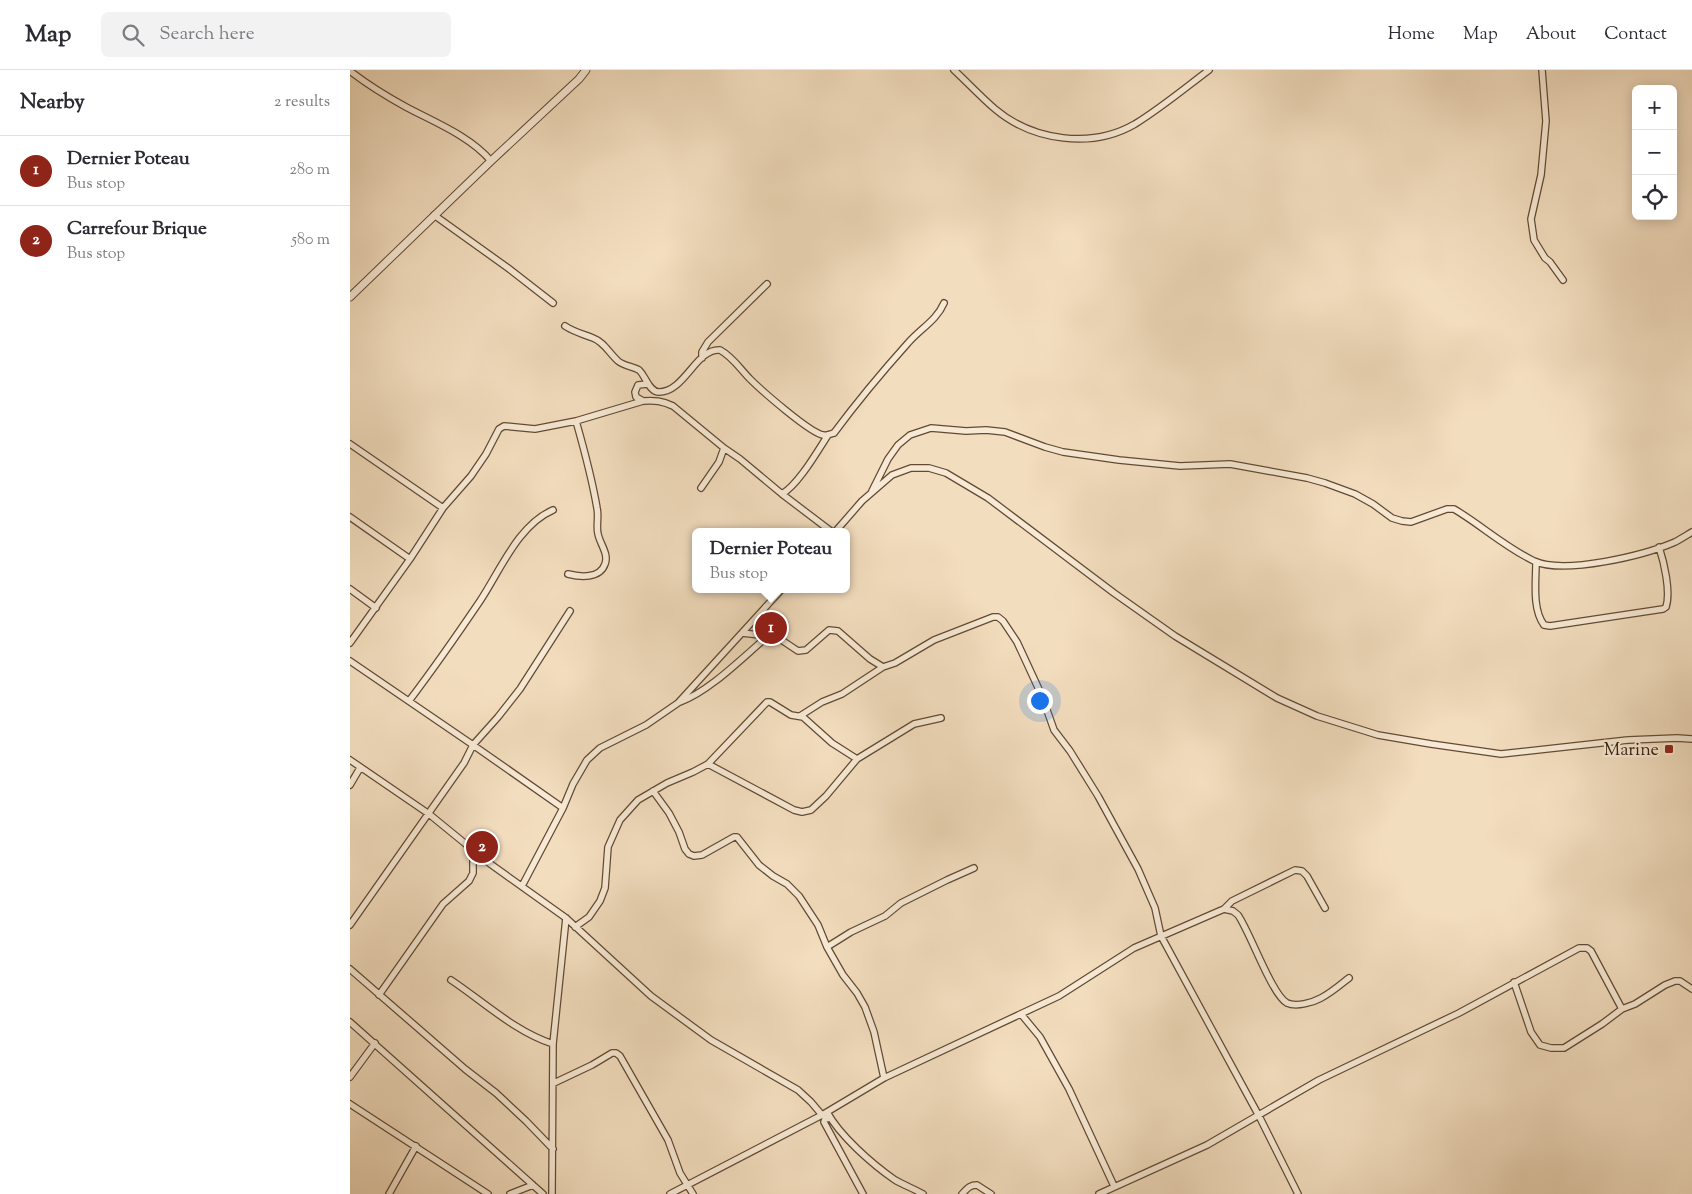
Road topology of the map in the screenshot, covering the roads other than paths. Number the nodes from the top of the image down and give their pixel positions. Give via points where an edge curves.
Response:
1 (586, 70) edge
2 (954, 70) edge
3 (1209, 70) edge
4 (1542, 70) edge
5 (350, 71) edge
6 (491, 160) junction
7 (434, 216) junction
8 (1563, 280) dead end
9 (767, 284) dead end
10 (350, 297) edge
11 (553, 303) dead end
12 (944, 303) dead end
13 (565, 326) dead end
14 (702, 358) junction
15 (648, 384) junction
16 (656, 392) junction
17 (654, 400) junction
18 (643, 401) junction
19 (576, 421) junction
20 (828, 436) junction
21 (350, 444) edge
22 (724, 448) junction
23 (701, 488) dead end
24 (782, 494) junction
25 (870, 495) junction
26 (443, 508) junction
27 (553, 510) dead end
28 (350, 517) edge
29 (828, 528) edge
30 (837, 528) edge
31 (1692, 532) edge
32 (1659, 547) junction
33 (410, 559) junction
34 (1536, 562) junction
35 (568, 574) dead end
36 (350, 589) edge
37 (778, 593) edge
38 (376, 608) junction
39 (570, 611) dead end
40 (742, 633) junction
41 (768, 636) junction
42 (350, 643) edge
43 (350, 661) edge
44 (882, 668) junction
45 (409, 701) junction
46 (678, 703) junction
47 (800, 716) junction
48 (941, 718) dead end
49 (1692, 739) edge
50 (473, 745) junction
51 (857, 759) junction
52 (350, 760) edge
53 (708, 764) junction
54 (360, 768) junction
55 (350, 784) edge
56 (653, 791) junction
57 (563, 808) junction
58 (429, 814) junction
59 (473, 850) junction
60 (974, 868) dead end
61 (522, 886) junction
62 (1224, 908) junction
63 (1325, 908) dead end
64 (566, 918) junction
65 (350, 925) edge
66 (576, 927) junction
67 (1161, 936) junction
68 (827, 947) junction
69 (350, 969) edge
70 (1349, 978) dead end
71 (451, 980) dead end
72 (1514, 982) junction
73 (1692, 989) edge
74 (379, 995) junction
75 (1622, 1009) junction
76 (1020, 1014) junction
77 (350, 1022) edge
78 (375, 1043) junction
79 (553, 1044) junction
80 (350, 1077) edge
81 (884, 1078) junction
82 (554, 1083) junction
83 (350, 1104) edge
84 (826, 1115) junction
85 (1259, 1116) junction
86 (416, 1146) junction
87 (553, 1149) junction
88 (687, 1185) junction
89 (533, 1186) junction
90 (1114, 1186) junction
91 (389, 1194) edge
92 (488, 1194) edge
93 (510, 1194) edge
94 (543, 1194) edge
95 (552, 1194) edge
96 (670, 1194) edge
97 (692, 1194) edge
98 (864, 1194) edge
99 (923, 1194) edge
100 (962, 1194) edge
101 (990, 1194) edge
102 (1099, 1194) edge
103 (1298, 1194) edge

1 - 6 street
2 - 3 street via 996,110 1023,127 1071,139 1092,139 1111,135 1134,124
4 - 8 street via 1546,121 1541,175 1530,219 1534,240
5 - 6 street via 368,85 446,127
6 - 7 street
7 - 10 street
7 - 11 street
9 - 14 street via 708,342
12 - 20 street via 940,312
13 - 15 street via 604,344 620,363 640,372
14 - 16 street via 671,388
14 - 20 street via 714,350 725,352 794,417 813,431
15 - 16 street
15 - 18 street via 638,385 635,390 636,397
16 - 17 street
17 - 18 street
17 - 22 street via 673,406
18 - 19 street
19 - 26 street via 535,429 504,426 499,429 471,476
19 - 35 street via 597,507 598,533 606,561 594,575
20 - 24 street
21 - 26 street
22 - 23 street via 720,462
22 - 24 street
24 - 29 street
25 - 30 street
25 - 34 street via 888,459 910,435 931,428 1006,432 1063,452 1157,465 1230,464 1307,478 1355,494 1402,521 1411,522 1454,509
25 - 49 street via 901,470 922,466 946,473 988,498 1175,636 1254,685 1311,714 1378,735 1501,754 1628,740
26 - 33 street
27 - 45 street via 543,514 522,534 471,614
28 - 33 street
31 - 32 street
32 - 34 street via 1595,563 1564,566
32 - 34 street via 1664,566 1666,607 1550,626 1544,625 1539,613
33 - 38 street
36 - 38 street
37 - 40 street
38 - 42 street
39 - 50 street via 520,689
40 - 41 street
40 - 46 street
41 - 44 street via 777,637 802,652 828,630 838,631
41 - 46 street via 711,684
43 - 45 street
44 - 47 street
44 - 67 street via 895,664 934,640 993,617 1003,621 1017,642 1054,730 1098,796 1138,869 1155,908
45 - 50 street
46 - 57 street via 646,725 600,748 587,760
47 - 51 street
47 - 53 street via 791,715 767,702
48 - 51 street via 914,724
50 - 57 street
50 - 58 street
51 - 53 street via 816,806 802,812
52 - 54 street
53 - 56 street
54 - 55 street
54 - 58 street
56 - 66 street via 638,800 620,820 608,847 605,888 600,901
56 - 68 street via 669,813 689,854 702,855 737,837 760,865 799,896 818,925
57 - 61 street
58 - 59 street
58 - 65 street
59 - 61 street
59 - 74 street via 470,881 444,904
60 - 68 street via 901,903 885,916
61 - 64 street
62 - 63 street via 1241,896 1295,870 1307,876
62 - 67 street
62 - 70 street via 1238,915 1267,973 1287,1003 1301,1004 1320,999
64 - 66 street
64 - 79 street
66 - 84 street via 651,996 711,1040 798,1090
67 - 76 street via 1134,948 1059,996
67 - 85 street
68 - 81 street via 865,1007
69 - 74 street
71 - 79 street via 506,1020
72 - 75 street via 1573,950 1587,948 1594,955
72 - 75 street via 1531,1032 1540,1044 1551,1048 1564,1048
72 - 85 street via 1458,1013 1319,1080
73 - 75 street via 1675,981
74 - 87 street via 496,1093
76 - 81 street
76 - 90 street via 1040,1037 1069,1089
77 - 78 street
78 - 80 street
78 - 89 street
79 - 82 street
81 - 84 street
82 - 87 street
82 - 88 street via 607,1056 616,1053 620,1056 668,1140
83 - 86 street
84 - 88 street
84 - 98 street via 824,1122
84 - 99 street via 845,1137 896,1180
85 - 90 street via 1207,1145
85 - 103 street
86 - 91 street
86 - 92 street
87 - 95 street
88 - 96 street
88 - 97 street
89 - 93 street
89 - 94 street
90 - 102 street
100 - 101 street via 974,1185

